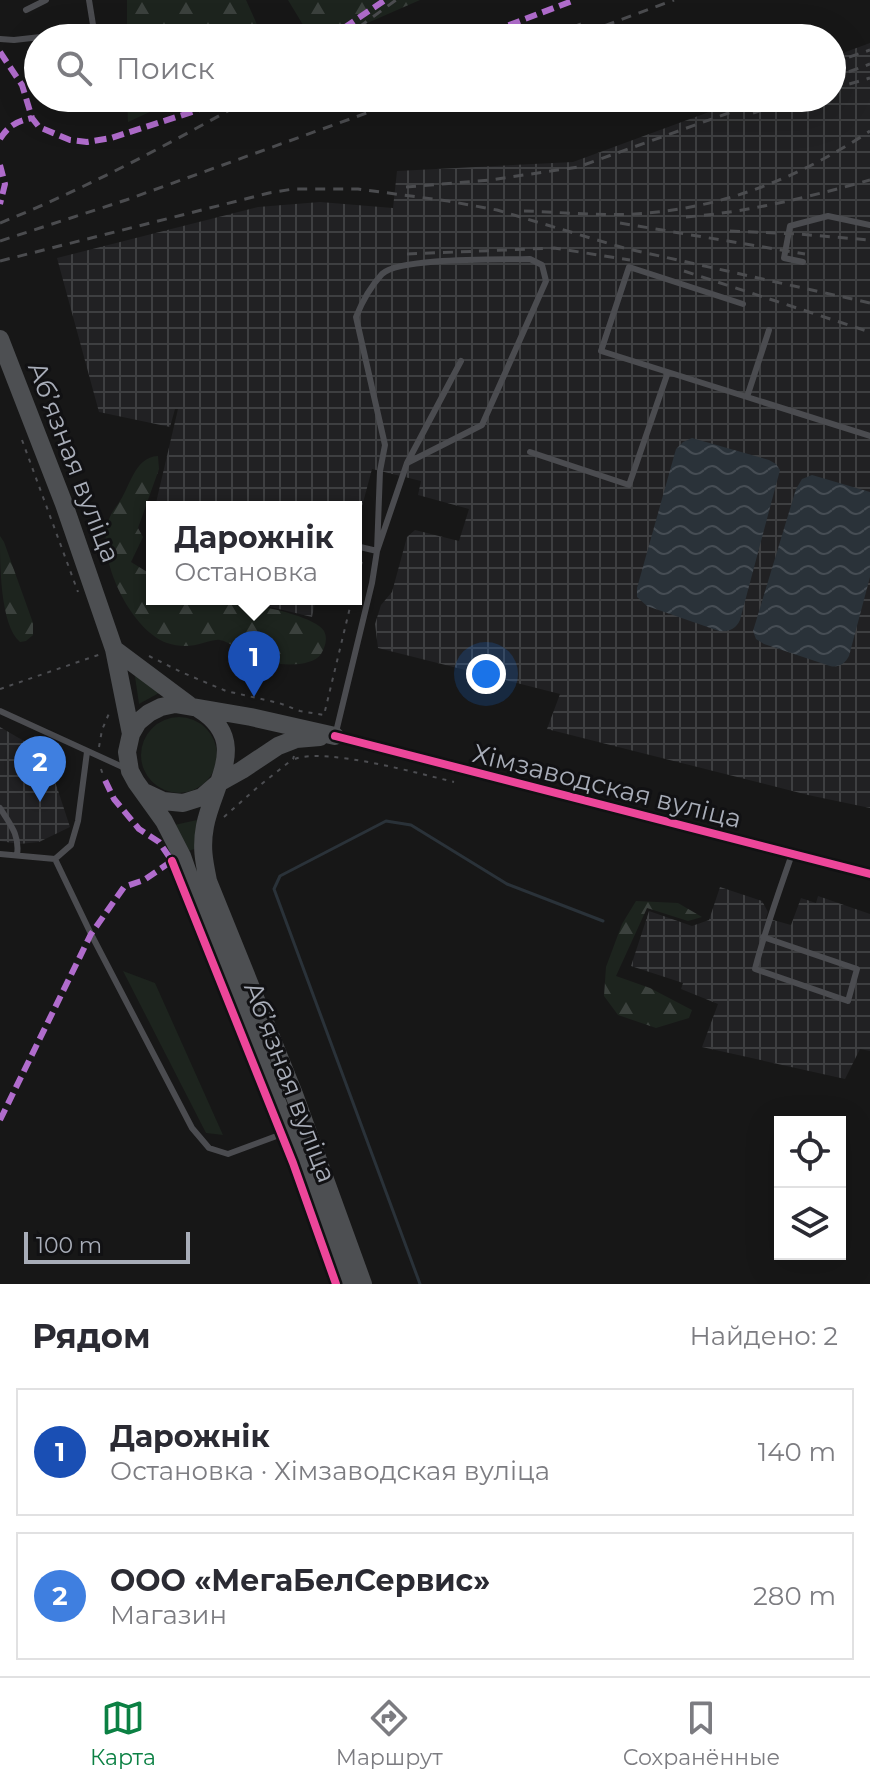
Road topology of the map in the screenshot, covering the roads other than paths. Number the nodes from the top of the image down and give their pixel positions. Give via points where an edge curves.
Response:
1 (46, 0) edge
2 (89, 0) edge
3 (26, 10) dead end
4 (93, 24) edge
5 (0, 39) edge
6 (24, 39) edge
7 (870, 225) edge
8 (803, 262) dead end
9 (743, 304) dead end
10 (769, 330) dead end
11 (0, 339) edge
12 (461, 361) dead end
13 (668, 372) junction
14 (747, 397) junction
15 (870, 436) edge
16 (530, 452) dead end
17 (407, 463) junction
18 (362, 547) edge
19 (377, 551) junction
20 (108, 651) junction
21 (193, 707) junction
22 (0, 711) edge
23 (131, 734) junction
24 (335, 736) junction
25 (87, 752) junction
26 (130, 771) junction
27 (217, 784) junction
28 (145, 792) junction
29 (0, 808) edge
30 (0, 854) edge
31 (792, 854) junction
32 (17, 855) junction
33 (55, 859) junction
34 (870, 874) edge
35 (763, 937) junction
36 (282, 1134) dead end
37 (345, 1284) edge
38 (363, 1284) edge

1 - 3 lane
2 - 4 lane
5 - 6 lane
7 - 8 lane via 828,216 790,226 784,258
9 - 13 lane via 629,267 601,351
10 - 14 lane
11 - 20 main road, Абʼязная вуліца via 64,504
12 - 17 lane
13 - 14 lane
13 - 16 lane via 629,485
14 - 15 lane
17 - 19 lane
17 - 19 lane via 482,425 546,281 542,265 530,259 414,263 384,272 363,301 356,317 385,445
18 - 19 lane
19 - 24 lane
20 - 21 main road
20 - 23 main road, Абʼязная вуліца
21 - 23 main road via 161,707 138,722
21 - 24 main road
21 - 27 main road via 209,716 225,741 227,756
22 - 25 lane
23 - 26 main road
24 - 27 main road via 278,746
24 - 31 street, Хімзаводская вуліца
25 - 26 lane
25 - 33 lane via 71,845
26 - 28 main road
27 - 28 main road via 202,797 183,803
27 - 38 main road, Абʼязная вуліца via 202,850 208,881
28 - 37 main road, Абʼязная вуліца via 182,856
29 - 32 lane via 16,834
30 - 32 lane
31 - 34 street, Хімзаводская вуліца
31 - 35 lane
32 - 33 lane
33 - 36 lane via 192,1128 209,1148 228,1154
35 - 35 lane via 755,969 848,1001 857,969

